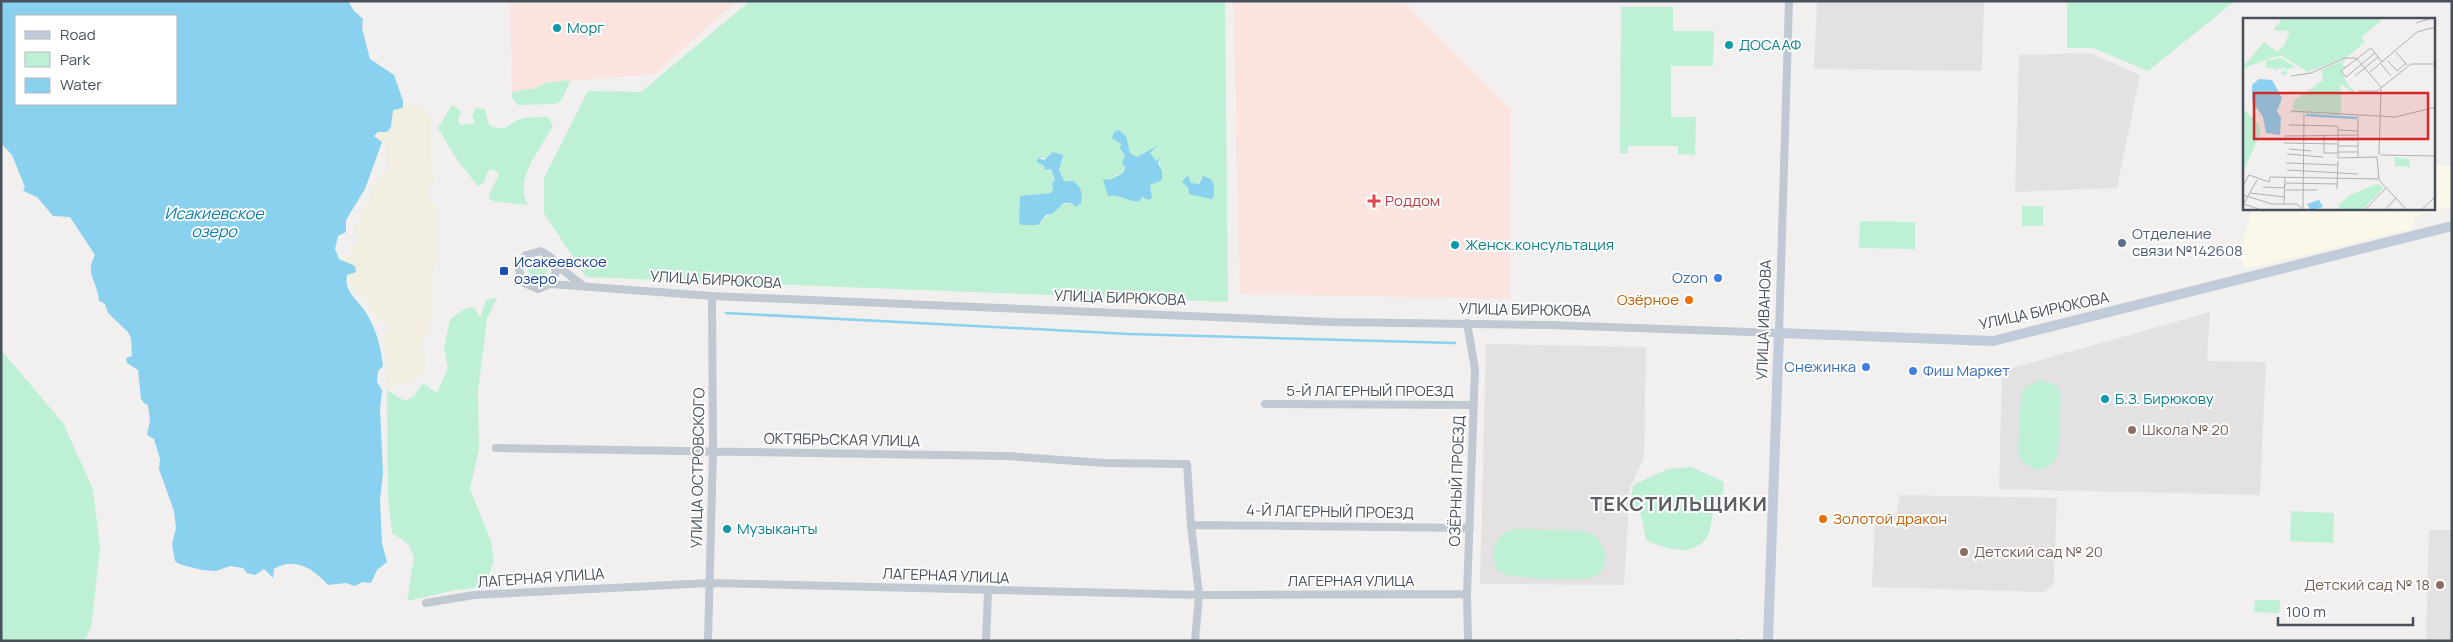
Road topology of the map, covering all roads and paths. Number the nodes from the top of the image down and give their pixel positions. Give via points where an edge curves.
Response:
1 (1789, 1) edge
2 (2452, 226) edge
3 (555, 264) junction
4 (550, 284) junction
5 (584, 286) junction
6 (712, 296) junction
7 (1467, 323) junction
8 (1779, 333) junction
9 (1265, 404) dead end
10 (1474, 405) junction
11 (496, 448) dead end
12 (713, 451) junction
13 (1191, 525) junction
14 (1470, 528) junction
15 (710, 583) junction
16 (988, 591) junction
17 (1467, 594) junction
18 (1199, 595) junction
19 (426, 603) dead end
20 (708, 641) edge
21 (986, 641) edge
22 (1196, 641) edge
23 (1468, 641) edge
24 (1768, 641) edge

1 - 8 street, УЛИЦА ИВАНОВА
2 - 8 street, УЛИЦА БИРЮКОВА via 1993,341
3 - 4 street via 556,272
3 - 4 street, УЛИЦА БИРЮКОВА via 547,253 536,251 526,255 519,266 521,280 529,287 538,289
3 - 5 street, УЛИЦА БИРЮКОВА
4 - 5 street, УЛИЦА БИРЮКОВА
5 - 6 street, УЛИЦА БИРЮКОВА
6 - 7 street, УЛИЦА БИРЮКОВА via 1331,322
6 - 12 street, УЛИЦА ОСТРОВСКОГО
7 - 8 street, УЛИЦА БИРЮКОВА
7 - 10 street, ОЗЁРНЫЙ ПРОЕЗД via 1475,369
8 - 24 street, УЛИЦА ИВАНОВА
9 - 10 street, 5-Й ЛАГЕРНЫЙ ПРОЕЗД
10 - 14 street, ОЗЁРНЫЙ ПРОЕЗД
11 - 12 street, ОКТЯБРЬСКАЯ УЛИЦА
12 - 13 street, ОКТЯБРЬСКАЯ УЛИЦА via 1007,456 1104,463 1188,464
12 - 15 street, УЛИЦА ОСТРОВСКОГО
13 - 14 street, 4-Й ЛАГЕРНЫЙ ПРОЕЗД
13 - 18 street
14 - 17 street, ОЗЁРНЫЙ ПРОЕЗД
15 - 16 street, ЛАГЕРНАЯ УЛИЦА
15 - 19 street, ЛАГЕРНАЯ УЛИЦА via 474,595
15 - 20 street, УЛИЦА ОСТРОВСКОГО
16 - 18 street, ЛАГЕРНАЯ УЛИЦА
16 - 21 street
17 - 18 street, ЛАГЕРНАЯ УЛИЦА
17 - 23 street, ОЗЁРНЫЙ ПРОЕЗД
18 - 22 street

